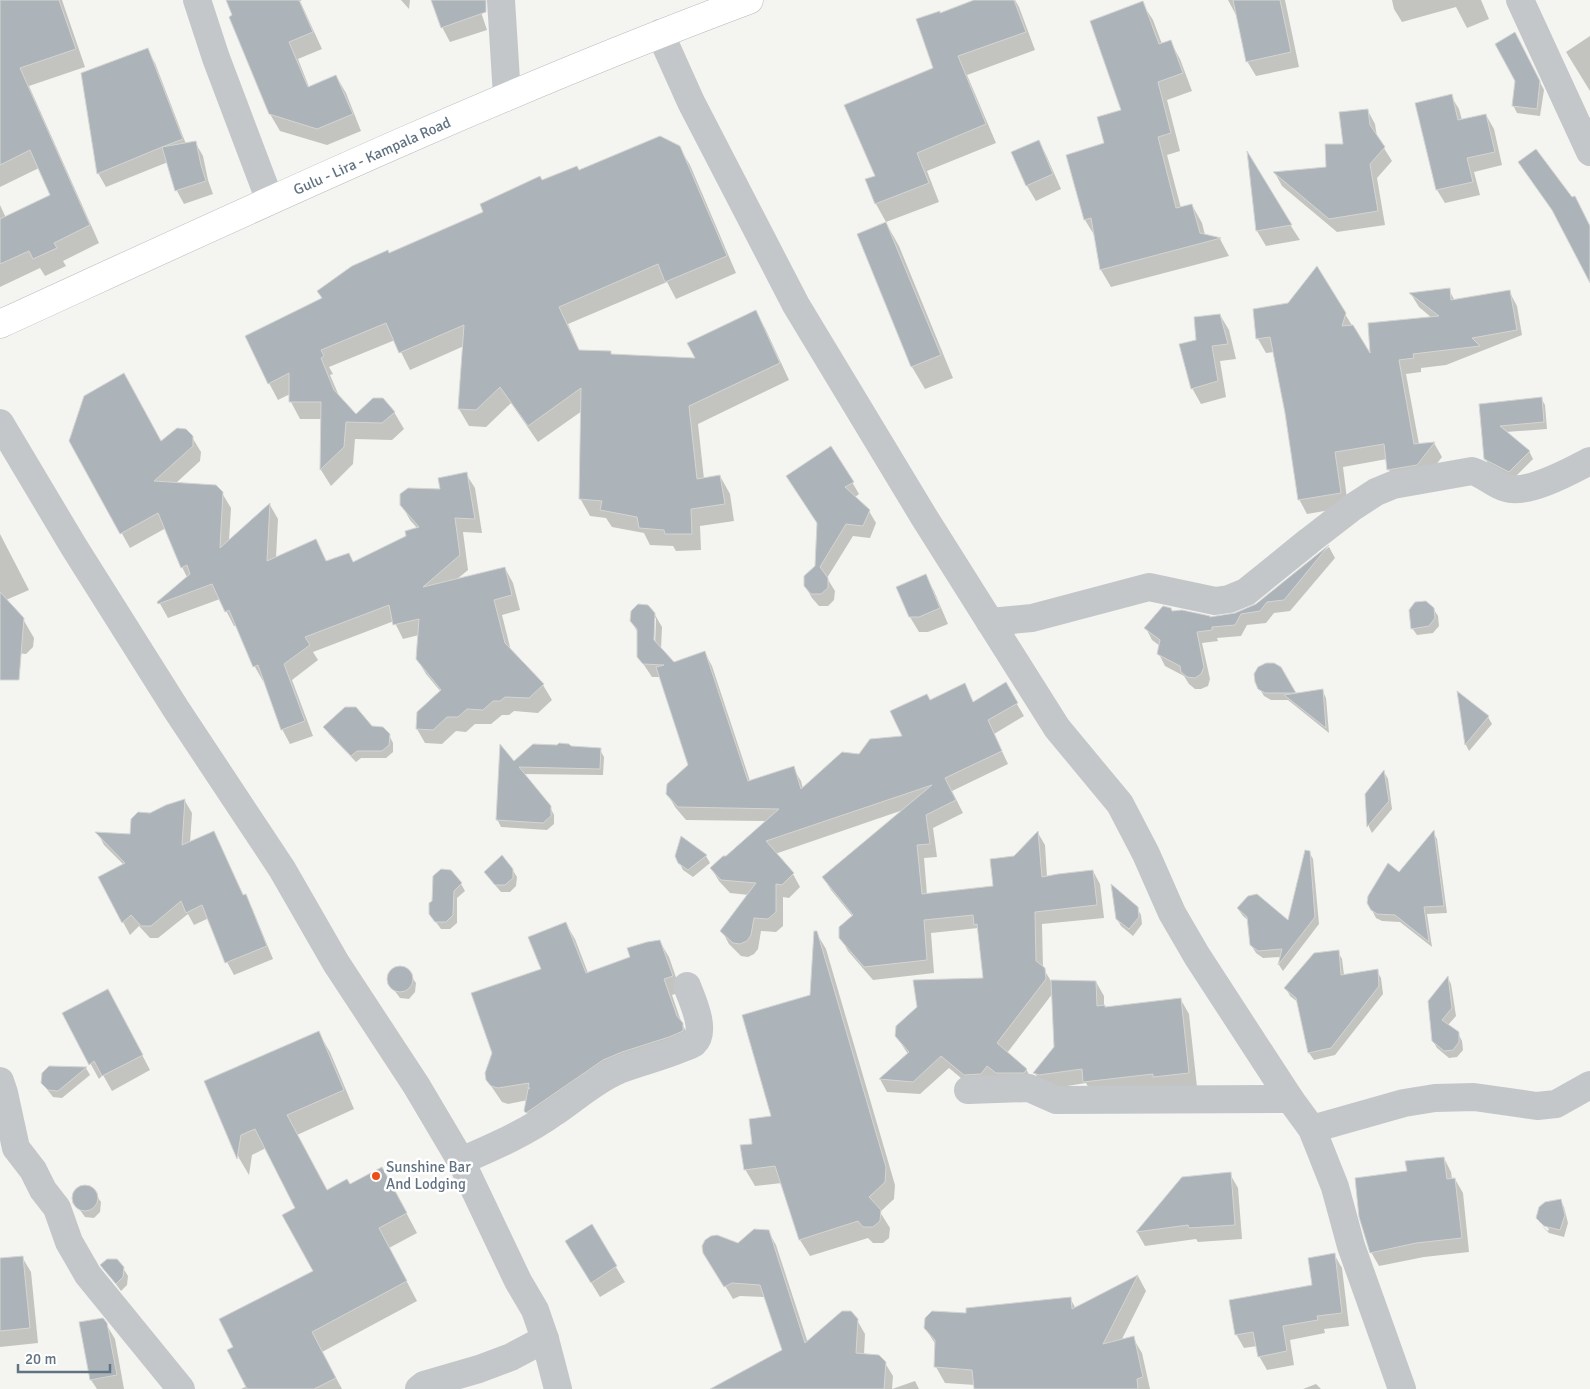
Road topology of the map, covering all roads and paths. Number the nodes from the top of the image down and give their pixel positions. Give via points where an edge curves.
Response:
1 (196, 0) edge
2 (500, 0) edge
3 (749, 0) edge
4 (1520, 0) edge
5 (660, 33) junction
6 (507, 96) junction
7 (1590, 152) edge
8 (270, 201) junction
9 (0, 324) edge
10 (0, 423) edge
11 (1590, 461) edge
12 (990, 622) junction
13 (687, 986) dead end
14 (0, 1081) edge
15 (1590, 1085) edge
16 (968, 1090) dead end
17 (1290, 1099) junction
18 (1312, 1129) junction
19 (461, 1162) junction
20 (546, 1339) junction
21 (181, 1389) edge
22 (419, 1389) edge
23 (558, 1389) edge
24 (1402, 1389) edge

1 - 8 street
2 - 6 street
3 - 5 main road, Gulu - Lira - Kampala Road
4 - 7 street
5 - 6 main road, Gulu - Lira - Kampala Road
5 - 12 street via 796,305
6 - 8 main road, Gulu - Lira - Kampala Road
8 - 9 main road, Gulu - Lira - Kampala Road
10 - 19 street via 176,709 282,869 336,963 416,1085
11 - 12 street via 1566,474 1521,490 1503,488 1472,471 1393,485 1353,507 1246,592 1229,599 1215,601 1149,587 1032,618
12 - 17 street via 1057,728 1120,804 1172,913
13 - 19 street via 698,1019 698,1036 693,1044 600,1079 522,1133
14 - 21 street via 16,1148 57,1208 78,1259 88,1276
15 - 18 street via 1556,1104 1537,1106 1474,1097 1436,1098 1404,1103
16 - 17 street via 1029,1088 1056,1100
17 - 18 street
18 - 24 street via 1335,1187
19 - 20 street via 535,1310
20 - 22 street via 512,1357
20 - 23 street

